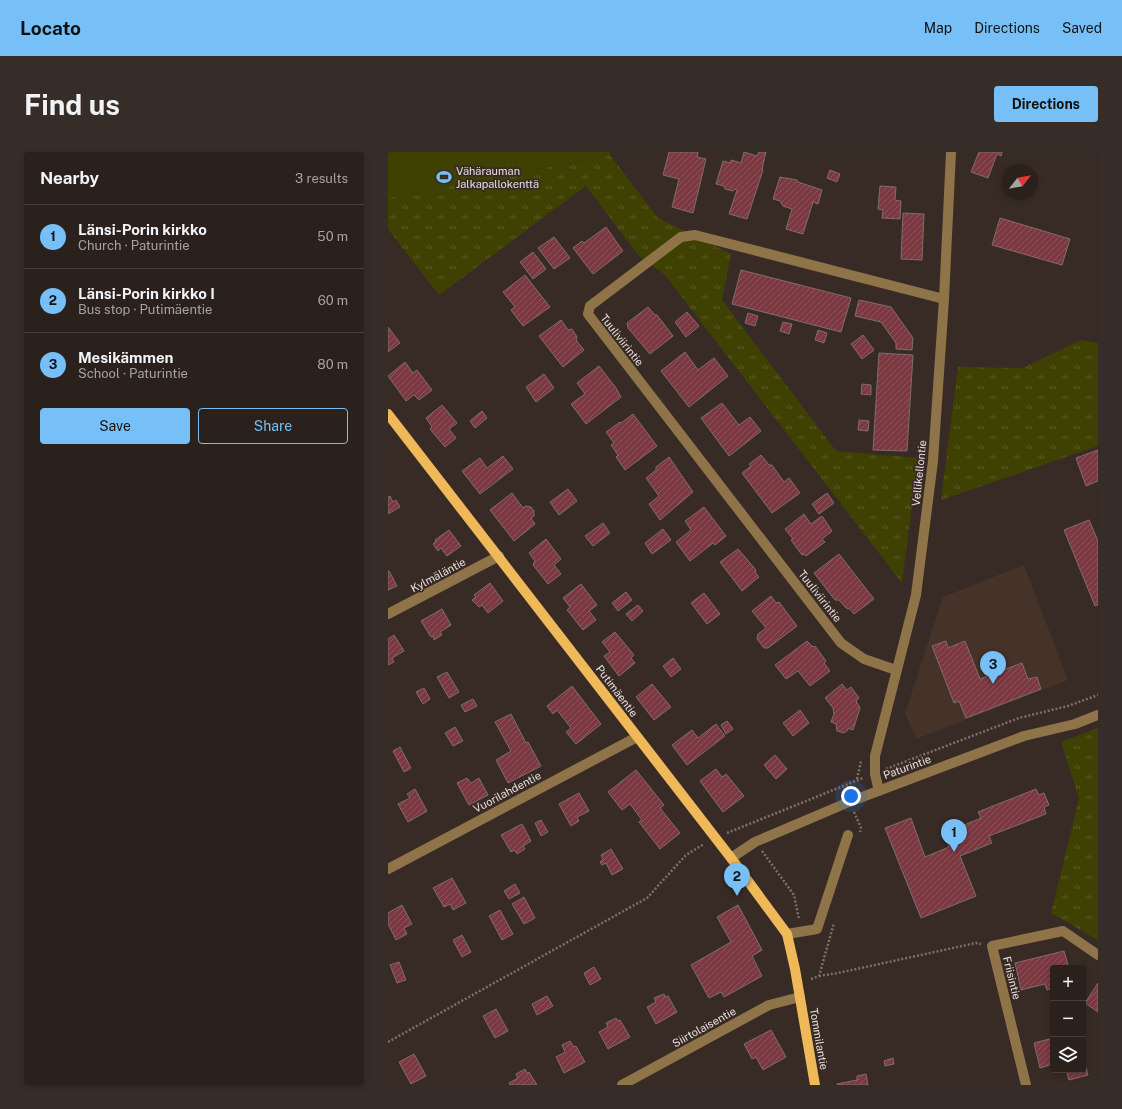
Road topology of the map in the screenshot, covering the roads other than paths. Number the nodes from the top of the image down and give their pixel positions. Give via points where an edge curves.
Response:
1 (951, 152) edge
2 (944, 299) junction
3 (388, 414) edge
4 (499, 556) junction
5 (388, 614) edge
6 (896, 670) junction
7 (1098, 715) edge
8 (637, 737) junction
9 (878, 790) junction
10 (848, 835) dead end
11 (731, 858) junction
12 (388, 869) edge
13 (787, 934) junction
14 (1098, 955) edge
15 (800, 997) junction
16 (622, 1085) edge
17 (815, 1085) edge
18 (1026, 1085) edge

1 - 2 street, Vellikellontie
2 - 6 street, Vellikellontie via 933,461 916,595
2 - 6 street, Tuuliviirintie via 695,235 681,237 590,306 588,314 841,643 864,659
3 - 4 main road, Putimäentie
4 - 5 street, Kylmäläntie
4 - 8 main road, Putimäentie
6 - 9 street, Vellikellontie via 876,756 874,774
7 - 9 street, Paturintie via 1075,724 1024,736
8 - 11 main road, Putimäentie
8 - 12 street, Vuorilahdentie
9 - 11 street, Paturintie via 755,842
10 - 13 street via 817,929
11 - 13 main road, Putimäentie
13 - 15 main road, Putimäentie
14 - 18 street, Friisintie via 1063,931 992,946
15 - 16 street, Siirtolaisentie via 769,1005
15 - 17 main road, Tommilantie

